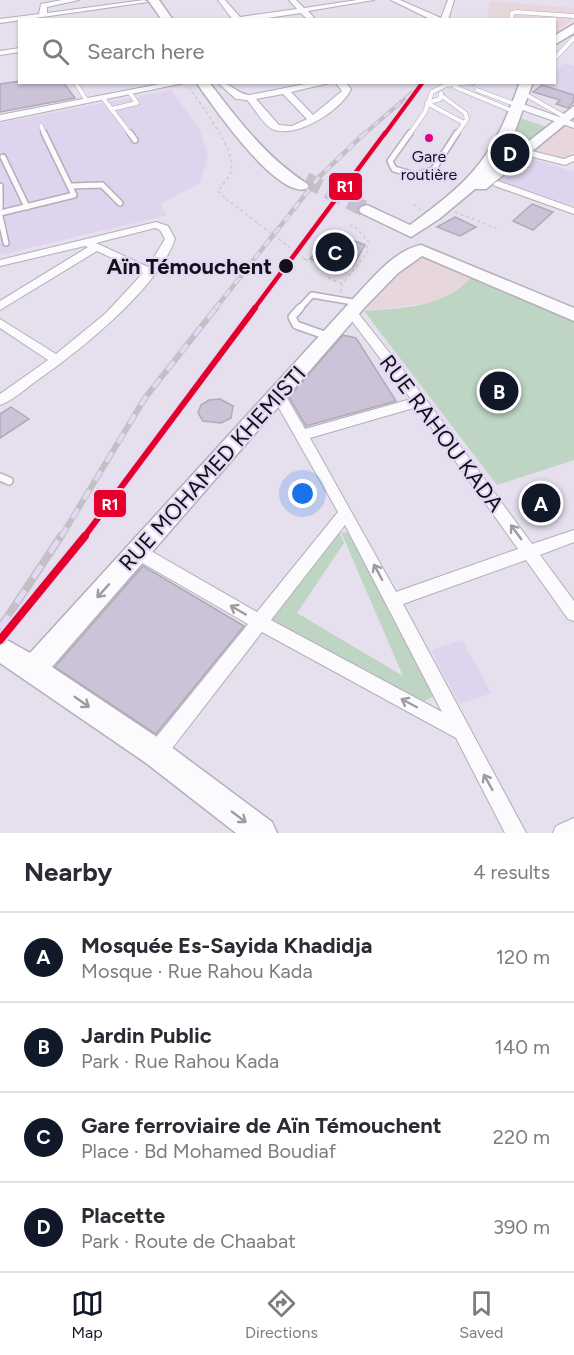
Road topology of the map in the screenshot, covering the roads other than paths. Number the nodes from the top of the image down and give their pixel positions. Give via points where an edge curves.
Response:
1 (76, 0) edge
2 (221, 0) edge
3 (292, 0) edge
4 (371, 0) edge
5 (394, 0) edge
6 (451, 0) edge
7 (147, 1) edge
8 (351, 2) edge
9 (303, 10) junction
10 (43, 15) junction
11 (574, 16) edge
12 (18, 18) edge
13 (22, 18) edge
14 (155, 18) edge
15 (166, 18) edge
16 (237, 18) edge
17 (245, 18) edge
18 (311, 18) edge
19 (438, 18) edge
20 (441, 18) edge
21 (511, 18) edge
22 (0, 21) edge
23 (574, 27) edge
24 (574, 38) edge
25 (556, 41) edge
26 (18, 50) edge
27 (0, 52) edge
28 (556, 58) edge
29 (76, 84) edge
30 (176, 84) edge
31 (204, 84) edge
32 (216, 84) edge
33 (223, 84) edge
34 (320, 84) edge
35 (341, 84) edge
36 (455, 84) edge
37 (534, 84) edge
38 (285, 91) junction
39 (129, 93) junction
40 (442, 96) junction
41 (103, 98) junction
42 (250, 98) junction
43 (486, 99) junction
44 (87, 101) junction
45 (521, 102) edge
46 (427, 103) junction
47 (433, 106) junction
48 (111, 108) junction
49 (0, 118) edge
50 (313, 120) junction
51 (568, 121) edge
52 (464, 123) junction
53 (41, 126) dead end
54 (135, 140) dead end
55 (524, 152) junction
56 (3, 157) dead end
57 (574, 158) edge
58 (498, 184) dead end
59 (0, 186) edge
60 (71, 186) junction
61 (120, 203) dead end
62 (27, 207) junction
63 (0, 208) edge
64 (574, 211) edge
65 (0, 214) edge
66 (390, 220) junction
67 (426, 235) junction
68 (406, 237) junction
69 (6, 243) dead end
70 (92, 245) junction
71 (0, 263) edge
72 (392, 269) junction
73 (150, 272) junction
74 (574, 303) edge
75 (350, 305) junction
76 (0, 306) edge
77 (574, 315) edge
78 (0, 323) edge
79 (330, 337) junction
80 (58, 361) junction
81 (278, 394) junction
82 (0, 400) edge
83 (420, 401) junction
84 (302, 435) junction
85 (0, 477) edge
86 (9, 481) dead end
87 (346, 513) junction
88 (574, 537) edge
89 (138, 552) junction
90 (530, 552) junction
91 (393, 600) junction
92 (574, 615) edge
93 (259, 622) junction
94 (15, 657) edge
95 (460, 730) junction
96 (156, 753) junction
97 (574, 828) edge
98 (261, 833) edge
99 (516, 833) edge
100 (563, 833) edge

1 - 10 street via 43,5
2 - 16 street
3 - 9 street
4 - 8 street
5 - 19 street
6 - 20 street
7 - 10 street
7 - 14 main road
7 - 15 main road
8 - 9 street
9 - 17 street
9 - 18 street
10 - 13 street
11 - 21 lane via 516,12
12 - 22 street
23 - 25 main road
24 - 28 lane
26 - 27 street
29 - 44 lane
30 - 39 street
31 - 32 main road via 260,154 286,177 304,183 274,155
33 - 42 street via 239,97
34 - 38 street
35 - 50 street via 346,92
36 - 45 lane
36 - 46 lane via 432,92
37 - 45 lane
38 - 42 street
38 - 50 street
39 - 41 street
39 - 48 lane via 137,103
40 - 43 lane via 442,89 453,86
40 - 46 lane
40 - 52 lane via 465,113
41 - 44 street
41 - 48 lane
42 - 50 street via 278,128
43 - 45 lane
43 - 45 lane via 501,110
44 - 49 street
45 - 51 street
45 - 51 lane
45 - 67 main road via 486,169
46 - 47 lane
46 - 52 lane via 422,117 390,161 394,169 415,175 433,170
47 - 52 lane via 444,107
47 - 52 lane via 435,111
48 - 54 lane
51 - 55 main road
53 - 60 lane
55 - 57 street via 565,162
55 - 67 main road via 450,210
56 - 62 lane
58 - 64 street
59 - 63 lane
60 - 61 lane via 102,185
60 - 62 lane via 74,192 70,198
62 - 65 lane
65 - 69 lane
66 - 67 main road
66 - 68 main road
66 - 68 main road via 358,217
67 - 68 main road
67 - 72 main road, RUE MOHAMED KHEMISTI
67 - 74 main road
67 - 77 main road
68 - 72 main road, RUE MOHAMED KHEMISTI
70 - 71 street
70 - 73 street
70 - 73 street via 156,225 164,228 170,239
70 - 76 street
72 - 75 main road, RUE MOHAMED KHEMISTI
73 - 80 street via 118,309
75 - 79 main road, RUE MOHAMED KHEMISTI
75 - 79 lane via 312,295 292,317 296,325
75 - 83 street, RUE RAHOU KADA
78 - 80 street
79 - 81 main road, RUE MOHAMED KHEMISTI
80 - 82 street
81 - 84 street
81 - 89 main road, RUE MOHAMED KHEMISTI
83 - 84 street
90 -> 83 street, RUE RAHOU KADA
84 - 87 street
85 - 86 lane
91 -> 87 street
87 - 93 street
88 - 90 street
93 -> 89 street
89 -> 94 main road, RUE MOHAMED KHEMISTI
90 - 91 street
90 - 92 street, RUE RAHOU KADA
91 - 95 street
95 -> 93 street
93 - 96 street
94 -> 96 main road
99 -> 95 street
96 -> 98 main road
97 - 100 street

